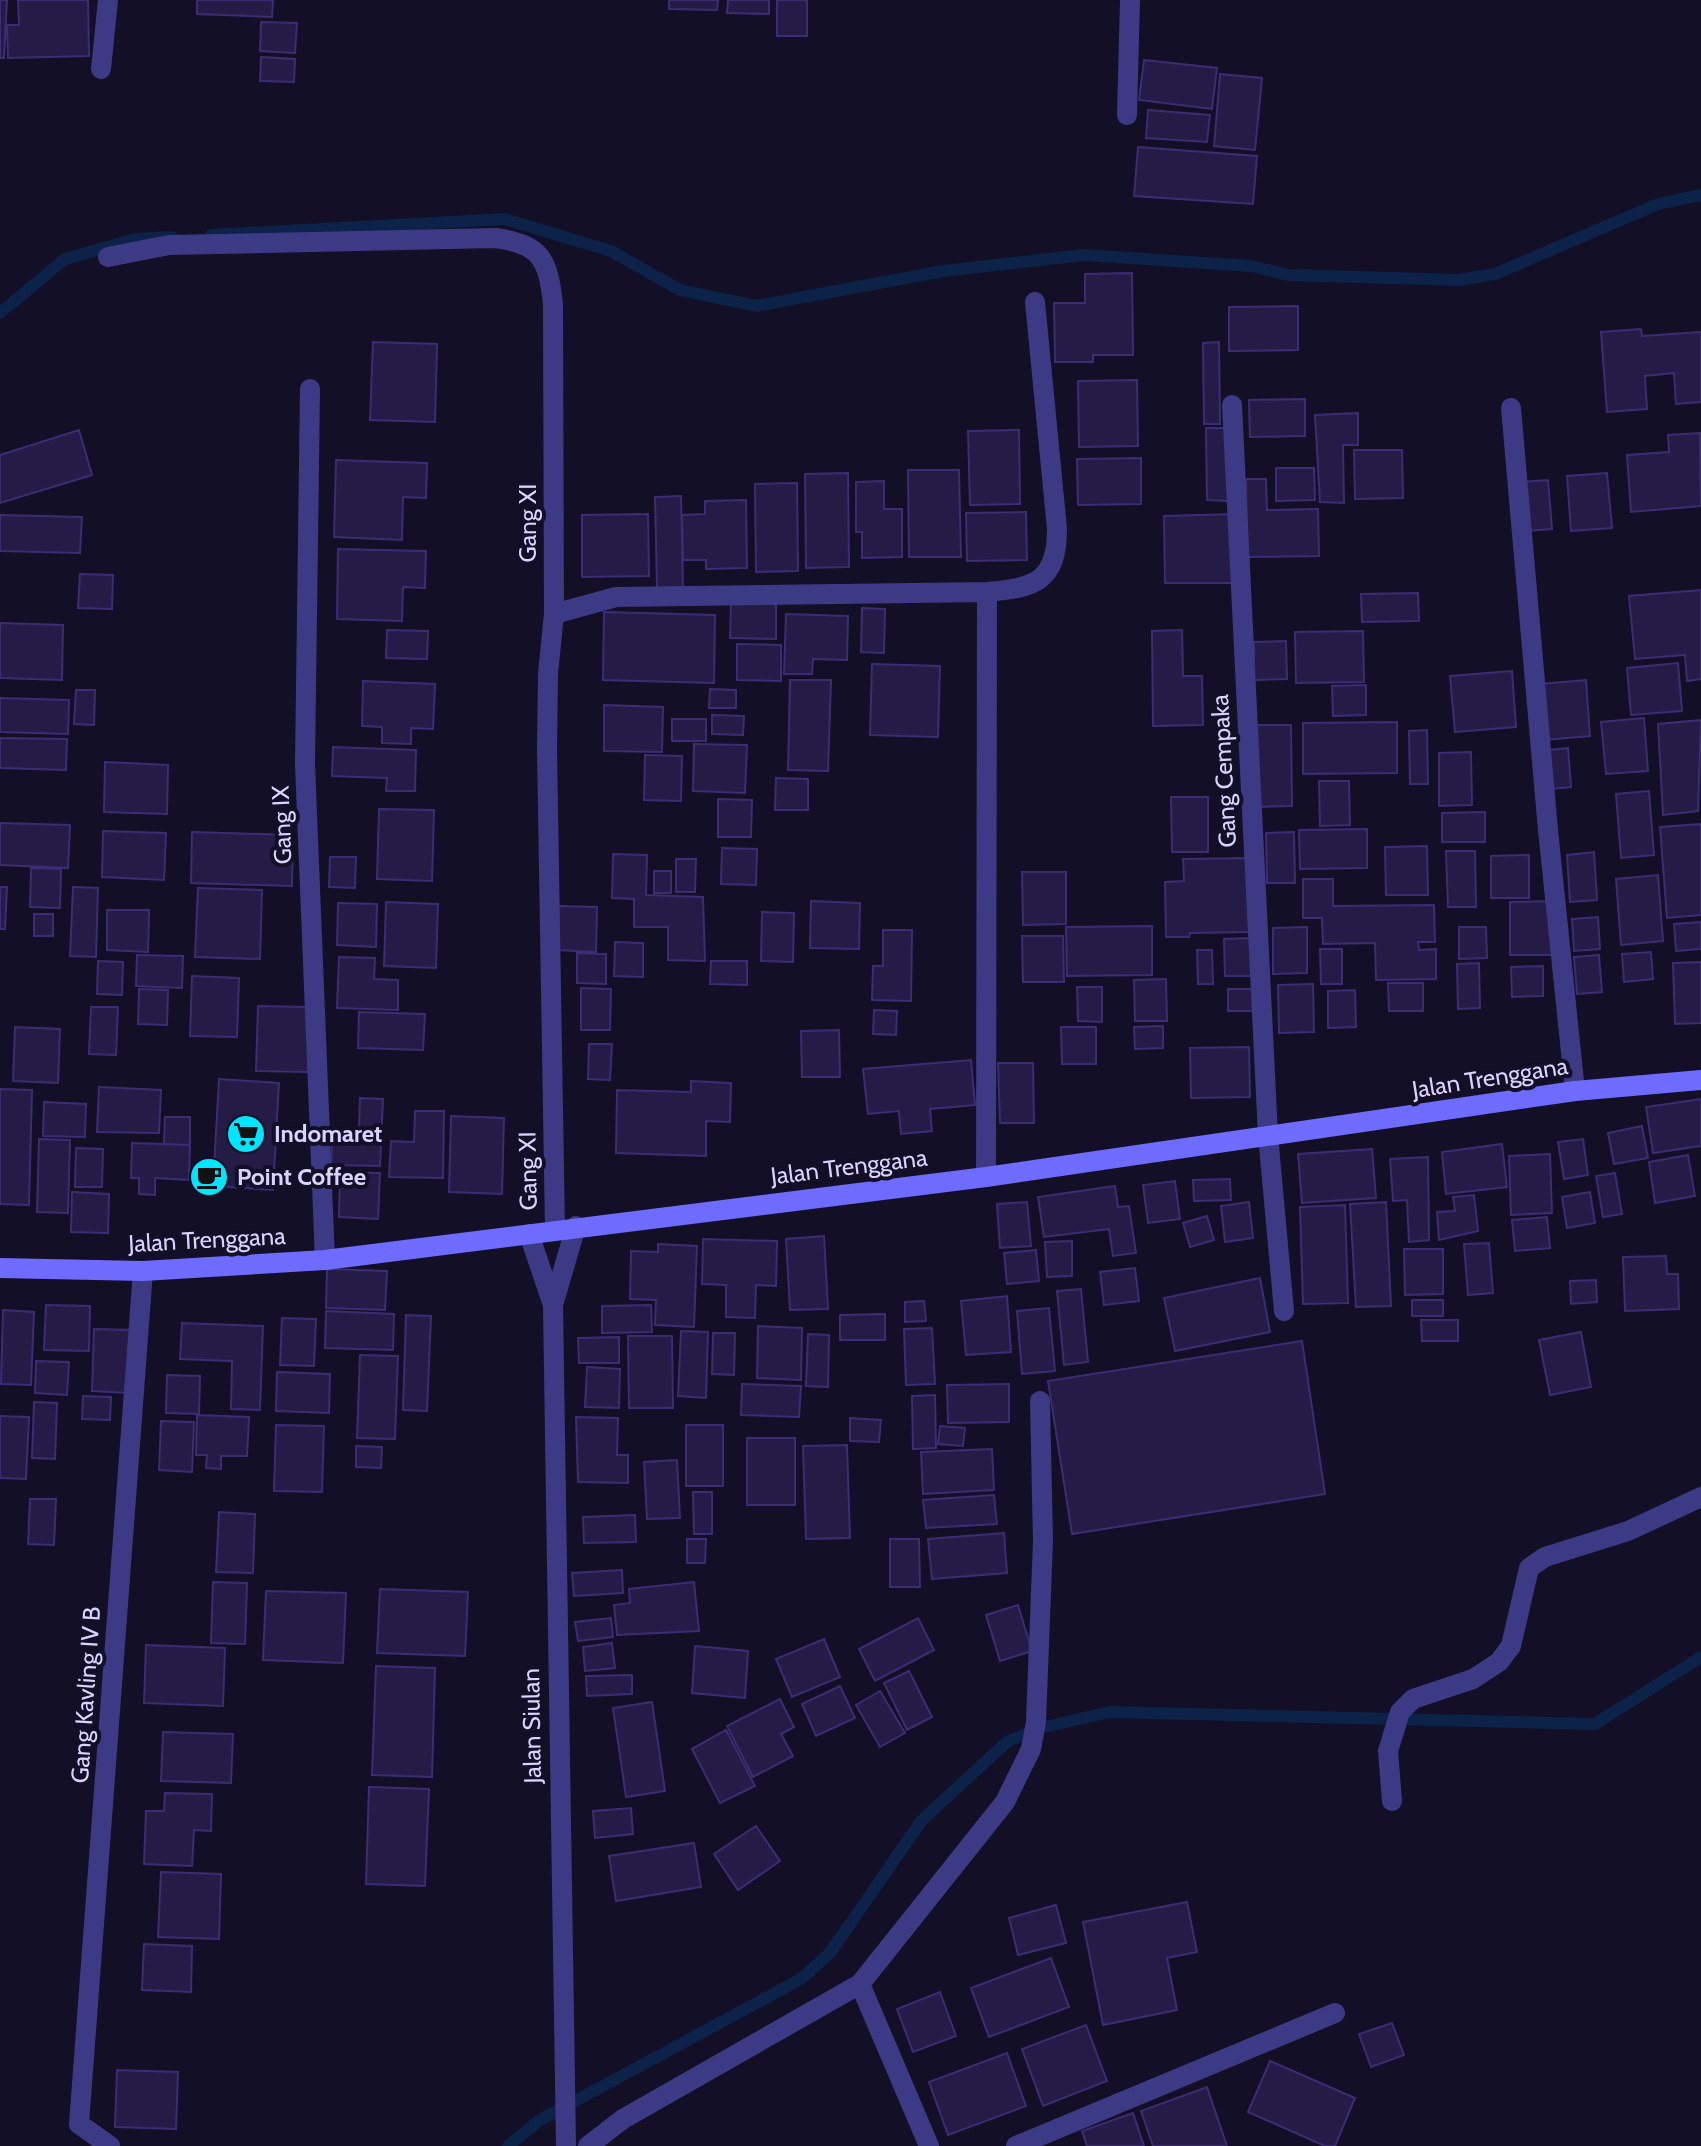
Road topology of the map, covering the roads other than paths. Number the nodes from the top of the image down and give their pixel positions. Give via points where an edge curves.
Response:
1 (108, 0) edge
2 (1130, 0) edge
3 (101, 69) dead end
4 (1127, 115) dead end
5 (108, 257) dead end
6 (1035, 302) dead end
7 (310, 389) dead end
8 (1232, 405) dead end
9 (1511, 408) dead end
10 (987, 592) junction
11 (554, 614) junction
12 (1701, 1080) edge
13 (1575, 1091) junction
14 (1268, 1135) junction
15 (986, 1177) junction
16 (576, 1226) junction
17 (555, 1230) junction
18 (529, 1234) junction
19 (325, 1260) junction
20 (0, 1268) edge
21 (143, 1271) junction
22 (553, 1305) junction
23 (1284, 1311) dead end
24 (1040, 1401) dead end
25 (1701, 1497) edge
26 (1392, 1801) dead end
27 (860, 1984) junction
28 (1335, 2013) dead end
29 (110, 2146) edge
30 (566, 2146) edge
31 (588, 2146) edge
32 (929, 2146) edge
33 (1016, 2146) edge

1 - 3 street
2 - 4 street
5 - 11 street, Gang XI via 169,245 467,237 532,248 549,273 553,304
6 - 10 street via 1057,551 1050,570 1035,583
7 - 19 street, Gang IX via 305,764
8 - 14 street, Gang Cempaka
9 - 13 street
10 - 11 street via 616,597
10 - 15 street
11 - 17 street, Gang XI via 547,749
12 - 13 main road, Jalan Trenggana
13 - 14 main road, Jalan Trenggana
14 - 15 main road, Jalan Trenggana
14 - 23 street, Gang Cempaka
15 - 16 main road, Jalan Trenggana
16 - 17 main road, Jalan Trenggana
16 - 22 street, Jalan Siulan
17 - 18 main road, Jalan Trenggana
18 - 19 main road, Jalan Trenggana
18 - 22 street, Jalan Siulan
19 - 21 main road, Jalan Trenggana
20 - 21 main road, Jalan Trenggana
21 - 29 street, Gang Kavling IV B via 79,2124
22 - 30 street, Jalan Siulan
24 - 27 street via 1043,1541 1031,1749 1005,1802
25 - 26 street via 1628,1531 1545,1557 1529,1568 1511,1646 1499,1662 1473,1679 1413,1699 1400,1712 1388,1751
27 - 31 street via 623,2119
27 - 32 street
28 - 33 street

